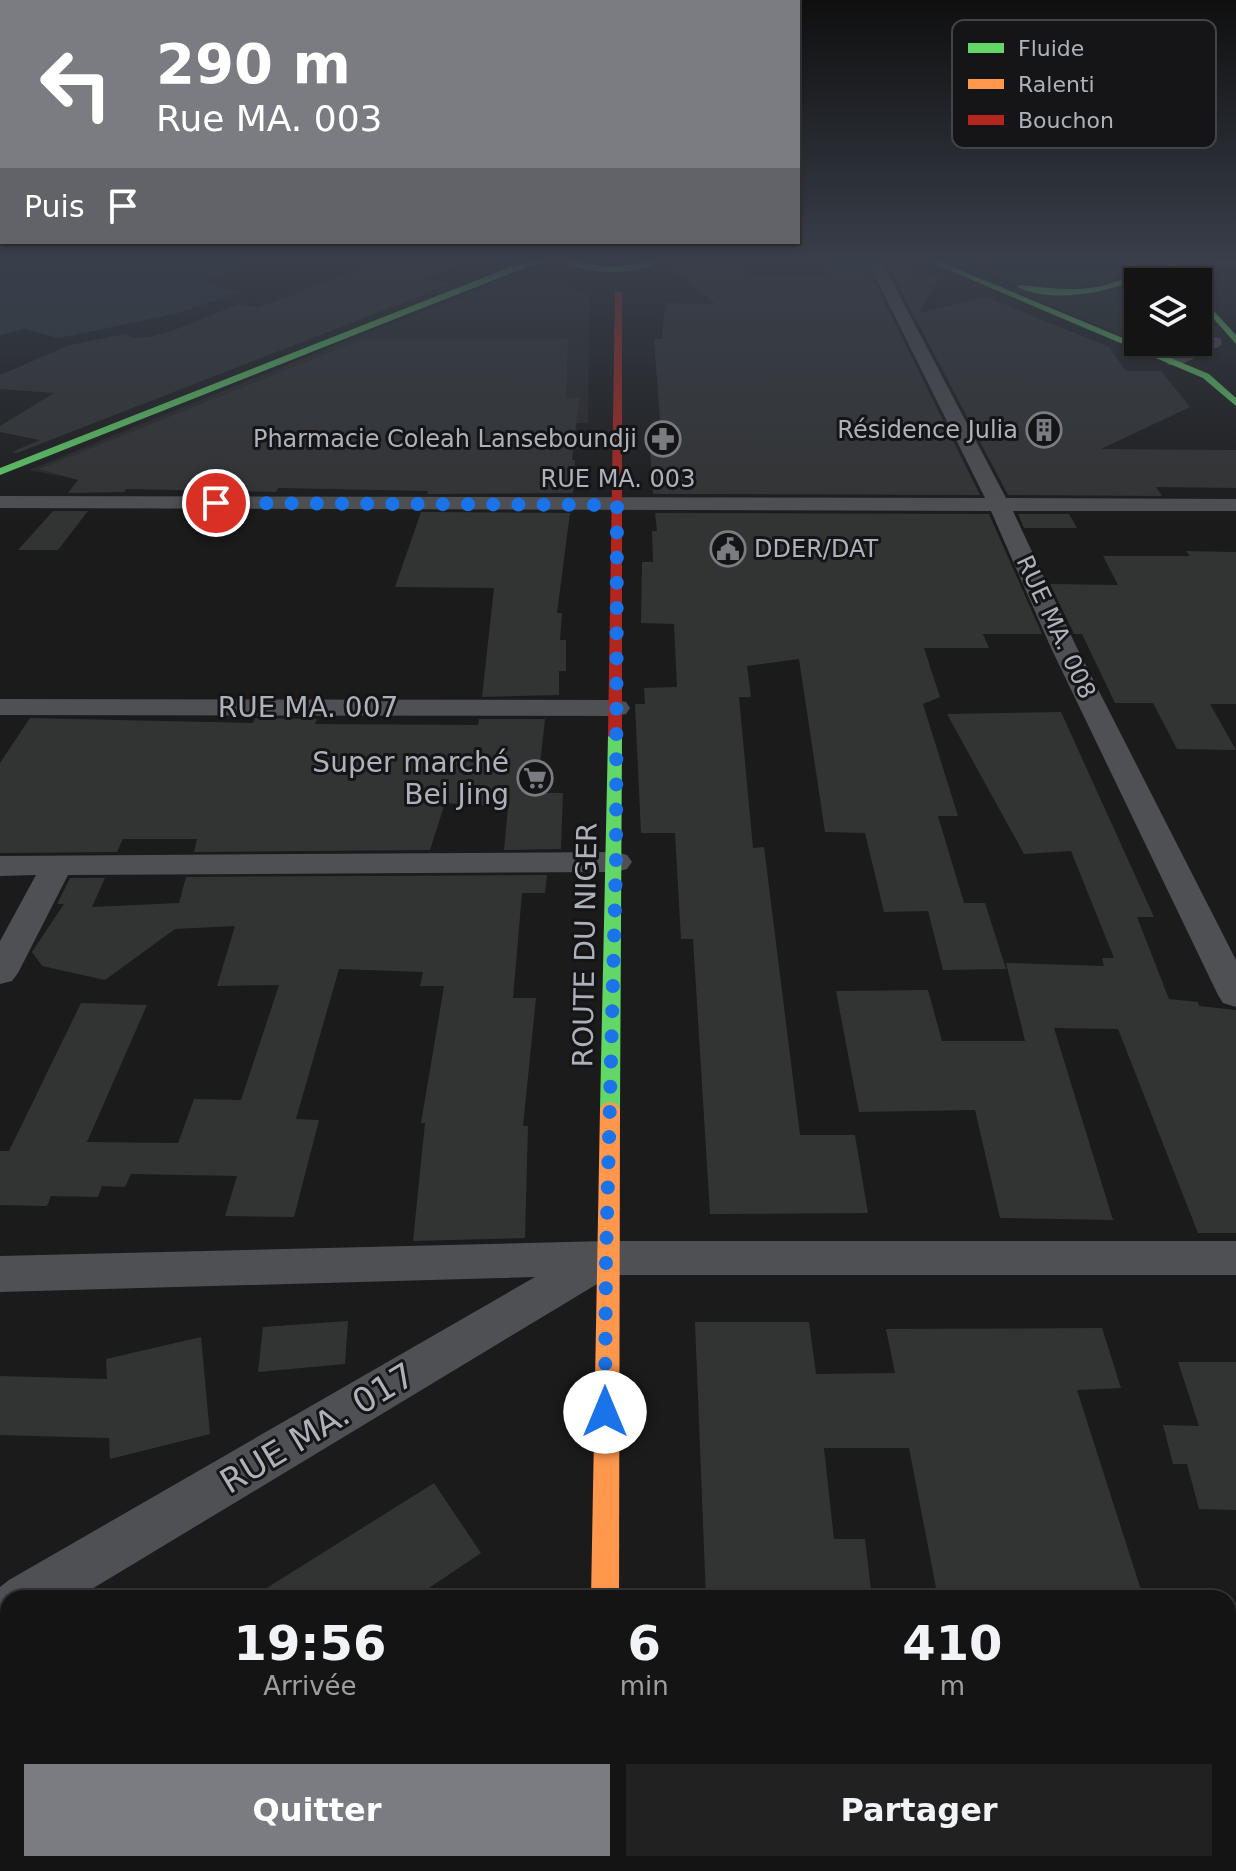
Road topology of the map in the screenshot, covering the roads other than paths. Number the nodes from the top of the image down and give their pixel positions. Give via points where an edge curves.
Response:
1 (316, 347) edge
2 (619, 347) edge
3 (919, 347) edge
4 (1140, 347) edge
5 (1203, 347) edge
6 (1219, 347) edge
7 (1230, 360) dead end
8 (1174, 361) junction
9 (1236, 403) edge
10 (0, 472) edge
11 (0, 502) edge
12 (998, 503) junction
13 (617, 505) junction
14 (1236, 505) edge
15 (0, 707) edge
16 (616, 708) junction
17 (616, 862) junction
18 (0, 866) edge
19 (57, 866) junction
20 (0, 973) edge
21 (1236, 995) edge
22 (606, 1258) junction
23 (1236, 1258) edge
24 (0, 1274) edge
25 (42, 1590) edge
26 (605, 1590) edge

1 - 10 main road
2 - 13 main road, ROUTE DU NIGER
3 - 12 street, RUE MA. 008
4 - 8 main road
5 - 8 street
6 - 7 main road
8 - 9 main road via 1206,376
11 - 13 street, RUE MA. 003
12 - 13 street, RUE MA. 003
12 - 14 street, RUE MA. 003
12 - 21 street, RUE MA. 008
13 - 16 main road, ROUTE DU NIGER
15 - 16 street, RUE MA. 007
16 - 17 main road, ROUTE DU NIGER
17 - 19 street
17 - 22 main road, ROUTE DU NIGER
18 - 19 street
19 - 20 street
22 - 23 street
22 - 24 street
22 - 25 street, RUE MA. 017
22 - 26 main road, ROUTE DU NIGER

